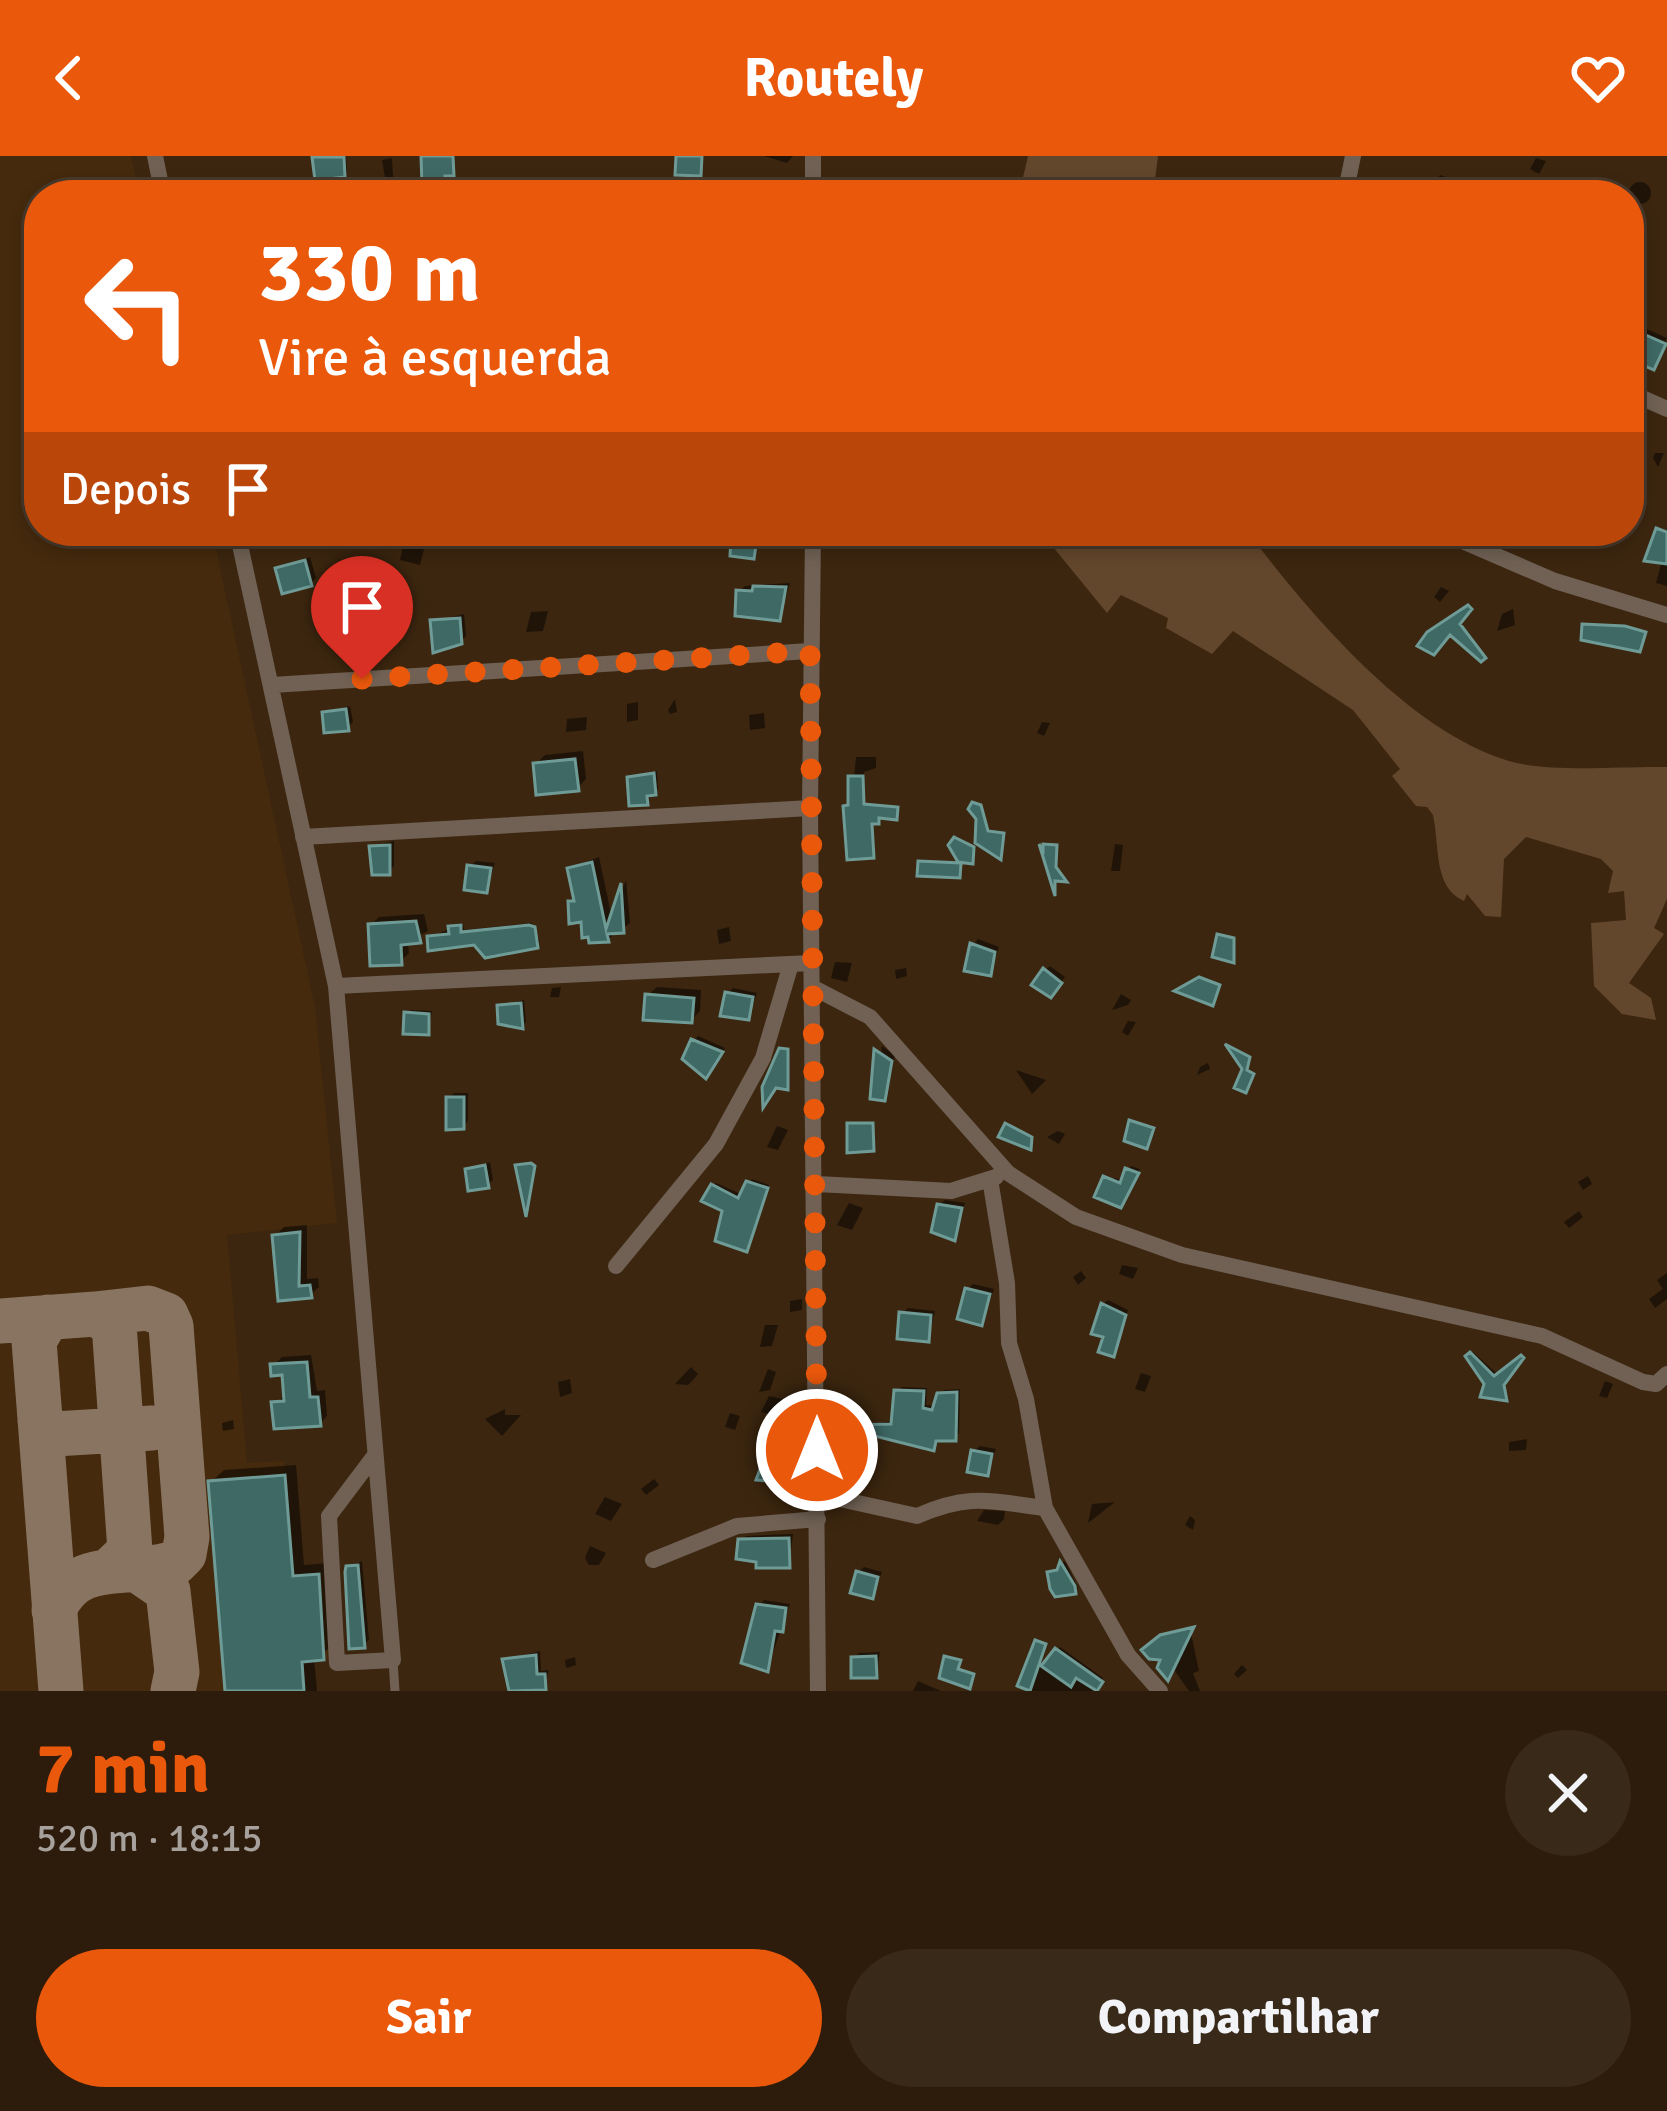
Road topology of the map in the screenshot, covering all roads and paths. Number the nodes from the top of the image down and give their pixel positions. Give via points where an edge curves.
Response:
1 (240, 546) edge
2 (813, 546) edge
3 (1474, 546) edge
4 (1667, 615) edge
5 (810, 651) junction
6 (272, 685) junction
7 (810, 808) junction
8 (303, 837) junction
9 (812, 963) junction
10 (791, 964) junction
11 (336, 986) junction
12 (812, 986) junction
13 (999, 1176) junction
14 (817, 1184) junction
15 (616, 1266) dead end
16 (1667, 1374) edge
17 (375, 1455) junction
18 (818, 1494) junction
19 (1045, 1508) junction
20 (818, 1519) junction
21 (653, 1560) dead end
22 (393, 1660) junction
23 (395, 1691) edge
24 (818, 1691) edge
25 (1160, 1691) edge

1 - 6 street
2 - 5 street
3 - 4 street
5 - 6 street
5 - 7 street
6 - 8 street
7 - 8 street
7 - 9 street
8 - 11 street
9 - 10 street
9 - 12 street
10 - 11 street
10 - 15 street via 763,1058 716,1144
11 - 17 street
12 - 13 street via 870,1017
12 - 14 street
13 - 14 street via 951,1191
13 - 16 street via 1076,1217 1182,1255 1518,1329 1643,1382
13 - 19 street via 1009,1343
14 - 18 street
17 - 22 street
17 - 22 street via 328,1516 337,1663
18 - 19 street via 916,1516 964,1499
18 - 20 street
19 - 25 street via 1128,1655
20 - 21 street via 737,1526
20 - 24 street
22 - 23 lane

